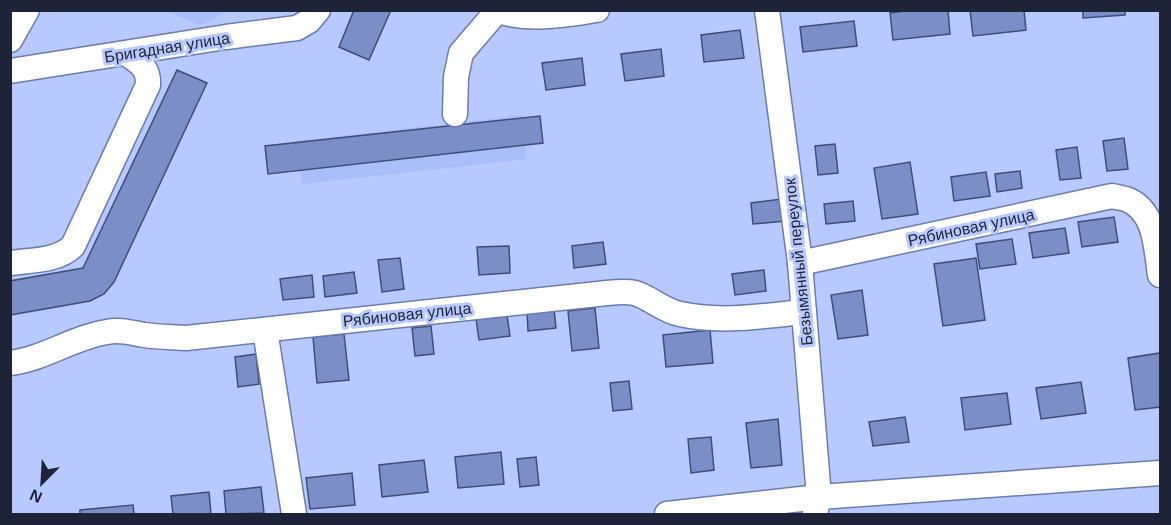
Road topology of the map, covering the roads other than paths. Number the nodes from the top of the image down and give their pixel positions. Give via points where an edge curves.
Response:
1 (27, 10) edge
2 (318, 10) edge
3 (597, 10) edge
4 (767, 10) edge
5 (496, 11) edge
6 (525, 14) edge
7 (10, 40) edge
8 (127, 54) junction
9 (10, 71) edge
10 (454, 114) dead end
11 (10, 263) edge
12 (800, 263) junction
13 (1161, 275) edge
14 (804, 312) junction
15 (265, 330) junction
16 (10, 363) edge
17 (1161, 473) edge
18 (817, 506) edge
19 (294, 514) edge
20 (667, 514) edge

1 - 7 street
2 - 8 street, Бригадная улица via 297,28
3 - 6 street via 551,16
4 - 12 street, Безымянный переулок
5 - 6 street
5 - 10 street via 461,53
8 - 9 street, Бригадная улица
8 - 11 street via 143,66 148,85 73,246 66,253
12 - 13 street, Рябиновая улица via 1112,196 1127,200 1148,219
12 - 14 street, Безымянный переулок
14 - 15 street, Рябиновая улица via 716,319 668,311 628,292
14 - 18 street, Безымянный переулок
15 - 16 street, Рябиновая улица via 186,338 109,331 25,362
15 - 19 street
17 - 18 street
18 - 20 street

